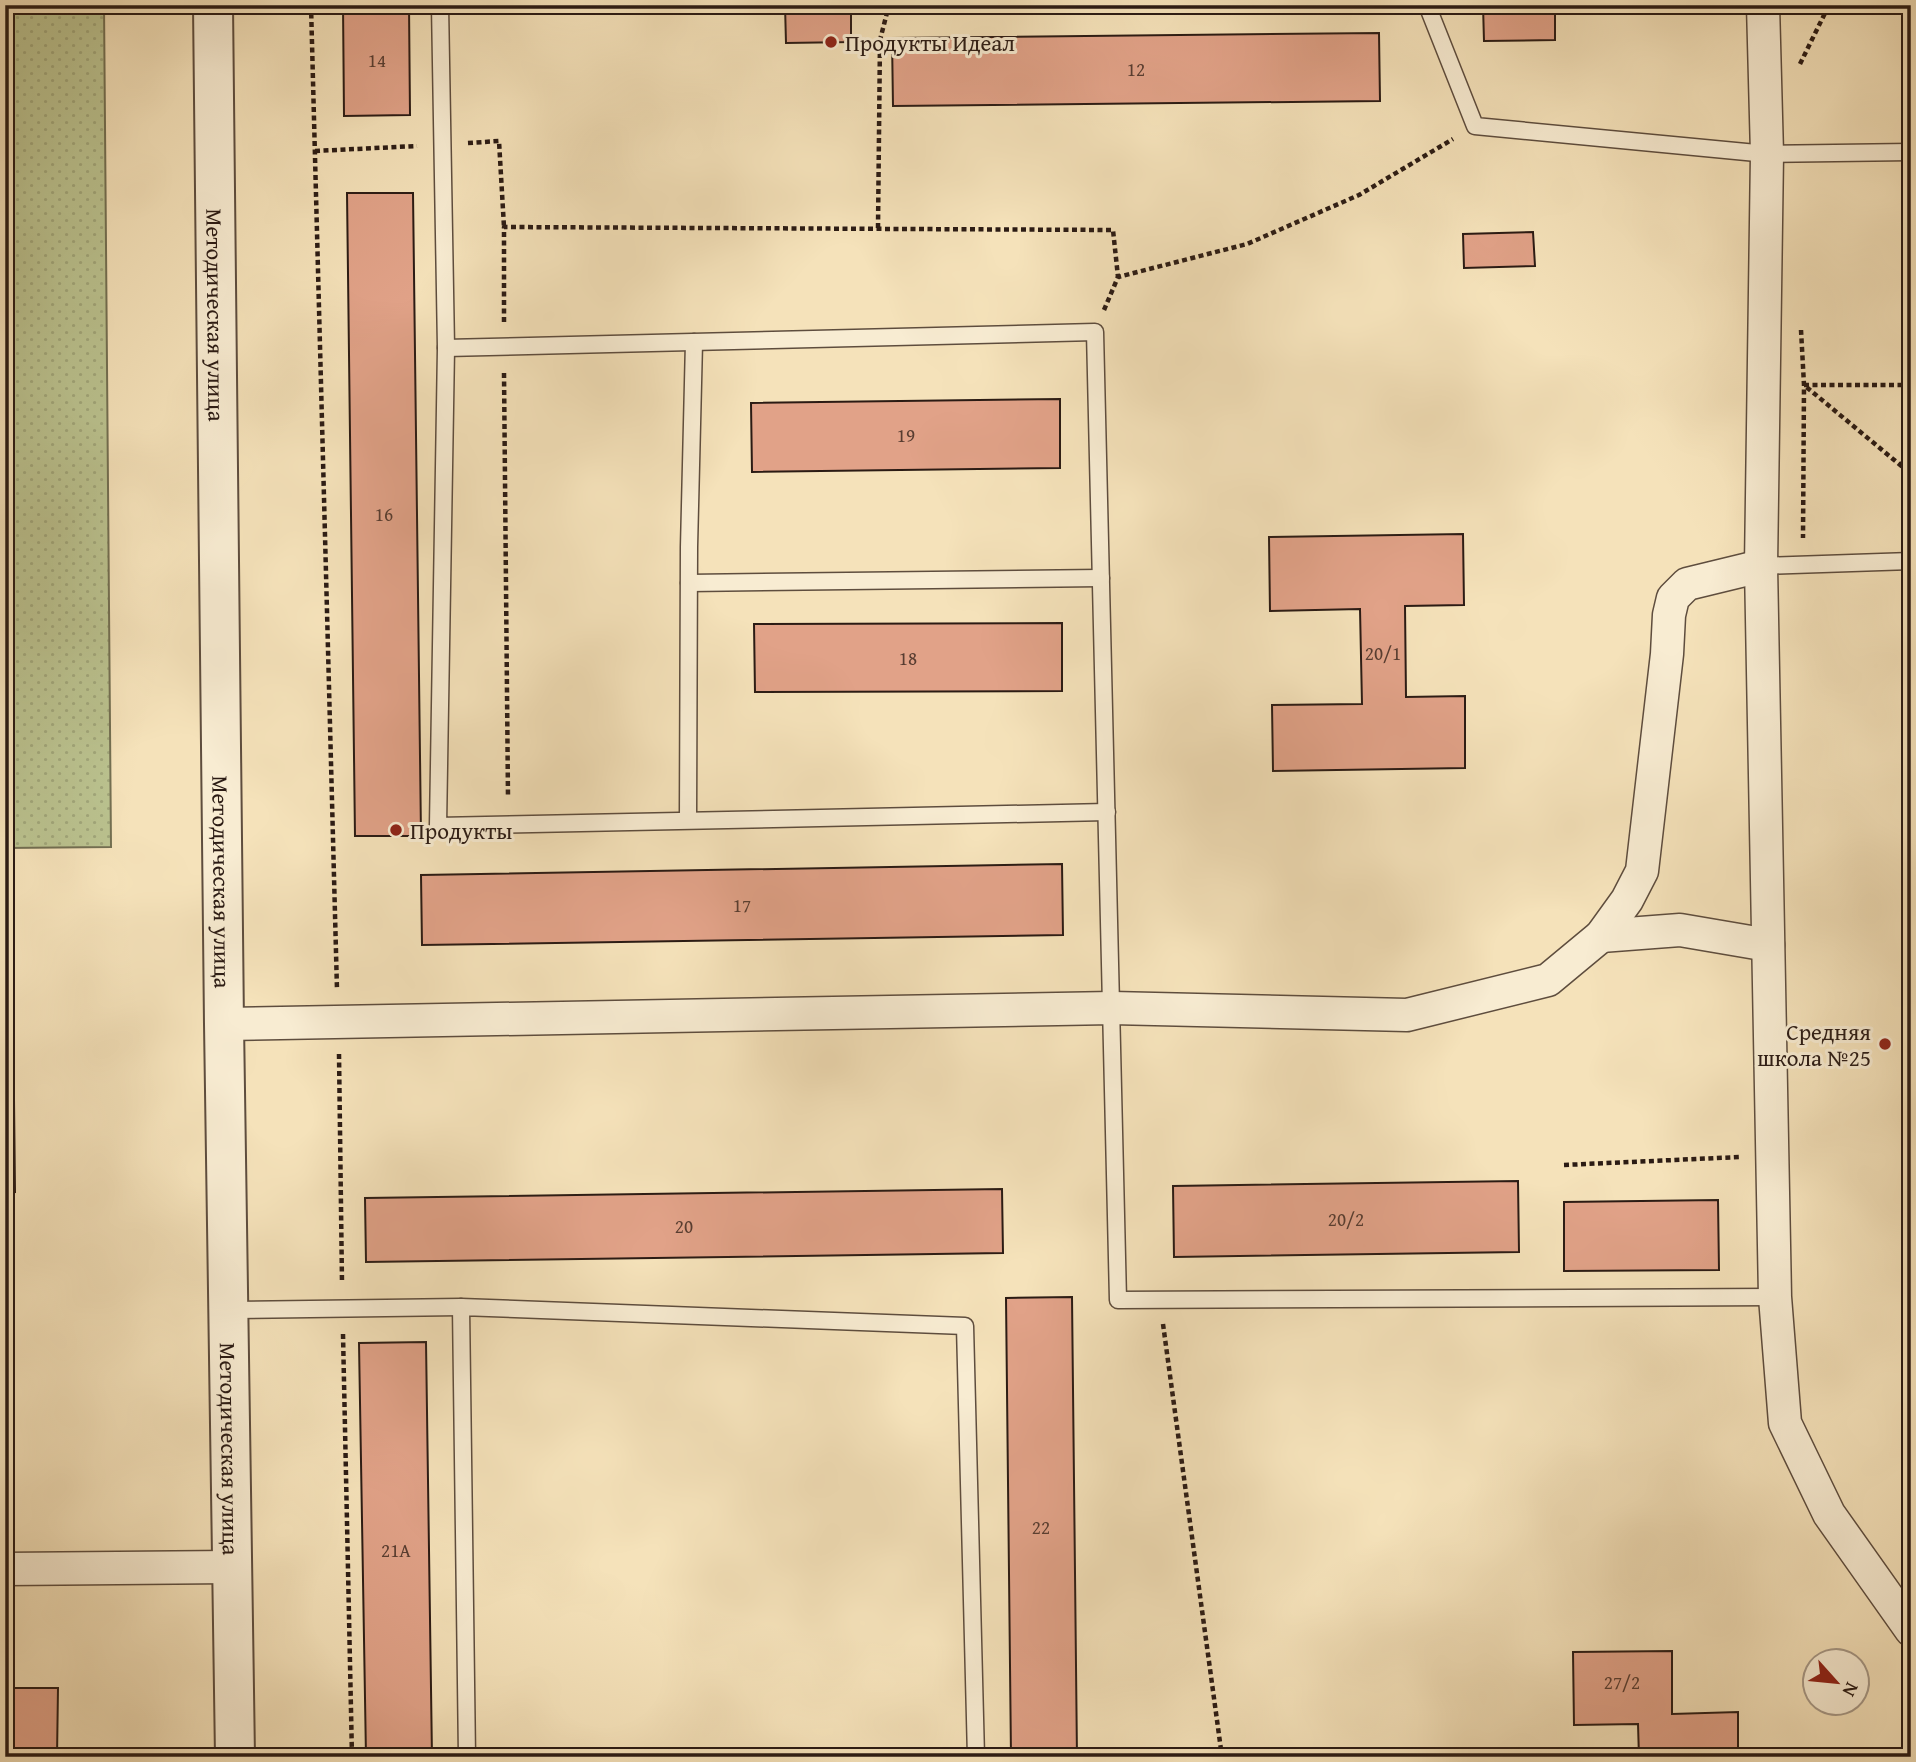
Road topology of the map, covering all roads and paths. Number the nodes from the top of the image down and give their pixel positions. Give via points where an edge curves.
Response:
1 (214, 5) edge
2 (311, 5) edge
3 (440, 5) edge
4 (888, 5) edge
5 (1427, 5) edge
6 (1763, 5) edge
7 (1475, 126) junction
8 (1911, 152) edge
9 (1766, 154) junction
10 (878, 228) dead end
11 (1096, 332) junction
12 (694, 342) junction
13 (446, 348) junction
14 (1911, 385) edge
15 (1911, 456) edge
16 (1901, 464) junction
17 (1911, 474) edge
18 (1911, 561) edge
19 (1761, 566) junction
20 (1101, 578) junction
21 (689, 583) junction
22 (1107, 812) junction
23 (688, 821) junction
24 (1601, 936) junction
25 (1768, 945) junction
26 (1112, 1008) junction
27 (338, 1022) junction
28 (224, 1024) junction
29 (1772, 1156) junction
30 (1564, 1165) dead end
31 (1775, 1297) junction
32 (1160, 1300) junction
33 (461, 1307) junction
34 (342, 1308) junction
35 (229, 1310) junction
36 (232, 1567) junction
37 (5, 1569) edge
38 (1911, 1630) edge
39 (235, 1757) edge
40 (352, 1757) edge
41 (467, 1757) edge
42 (976, 1757) edge
43 (1222, 1757) edge

1 - 28 street, Методическая улица
2 - 27 path
3 - 13 lane
4 - 10 path via 880,40
5 - 7 lane
6 - 9 street
7 - 9 lane
7 - 11 path via 1359,195 1247,244 1118,277
8 - 9 lane
9 - 19 street
11 - 12 lane
11 - 20 lane
12 - 13 lane
12 - 21 lane
13 - 23 lane via 438,826
14 - 16 path via 1804,384
15 - 16 path
16 - 17 path
18 - 19 lane
19 - 24 street via 1687,583 1673,598 1642,871
19 - 25 street
20 - 21 lane
20 - 22 lane
21 - 23 lane
22 - 23 lane
22 - 26 lane
24 - 25 street via 1680,930
24 - 26 street via 1548,980 1406,1015
25 - 29 street
26 - 27 street
26 - 32 lane via 1118,1300
27 - 28 street
27 - 34 path
28 - 35 street, Методическая улица
29 - 30 path
29 - 31 street
31 - 32 lane
31 - 38 street via 1785,1423 1829,1514
32 - 43 path
33 - 34 lane
33 - 41 lane
33 - 42 lane via 965,1326
34 - 35 lane
34 - 40 path
35 - 36 street, Методическая улица
36 - 37 street
36 - 39 street, Методическая улица

